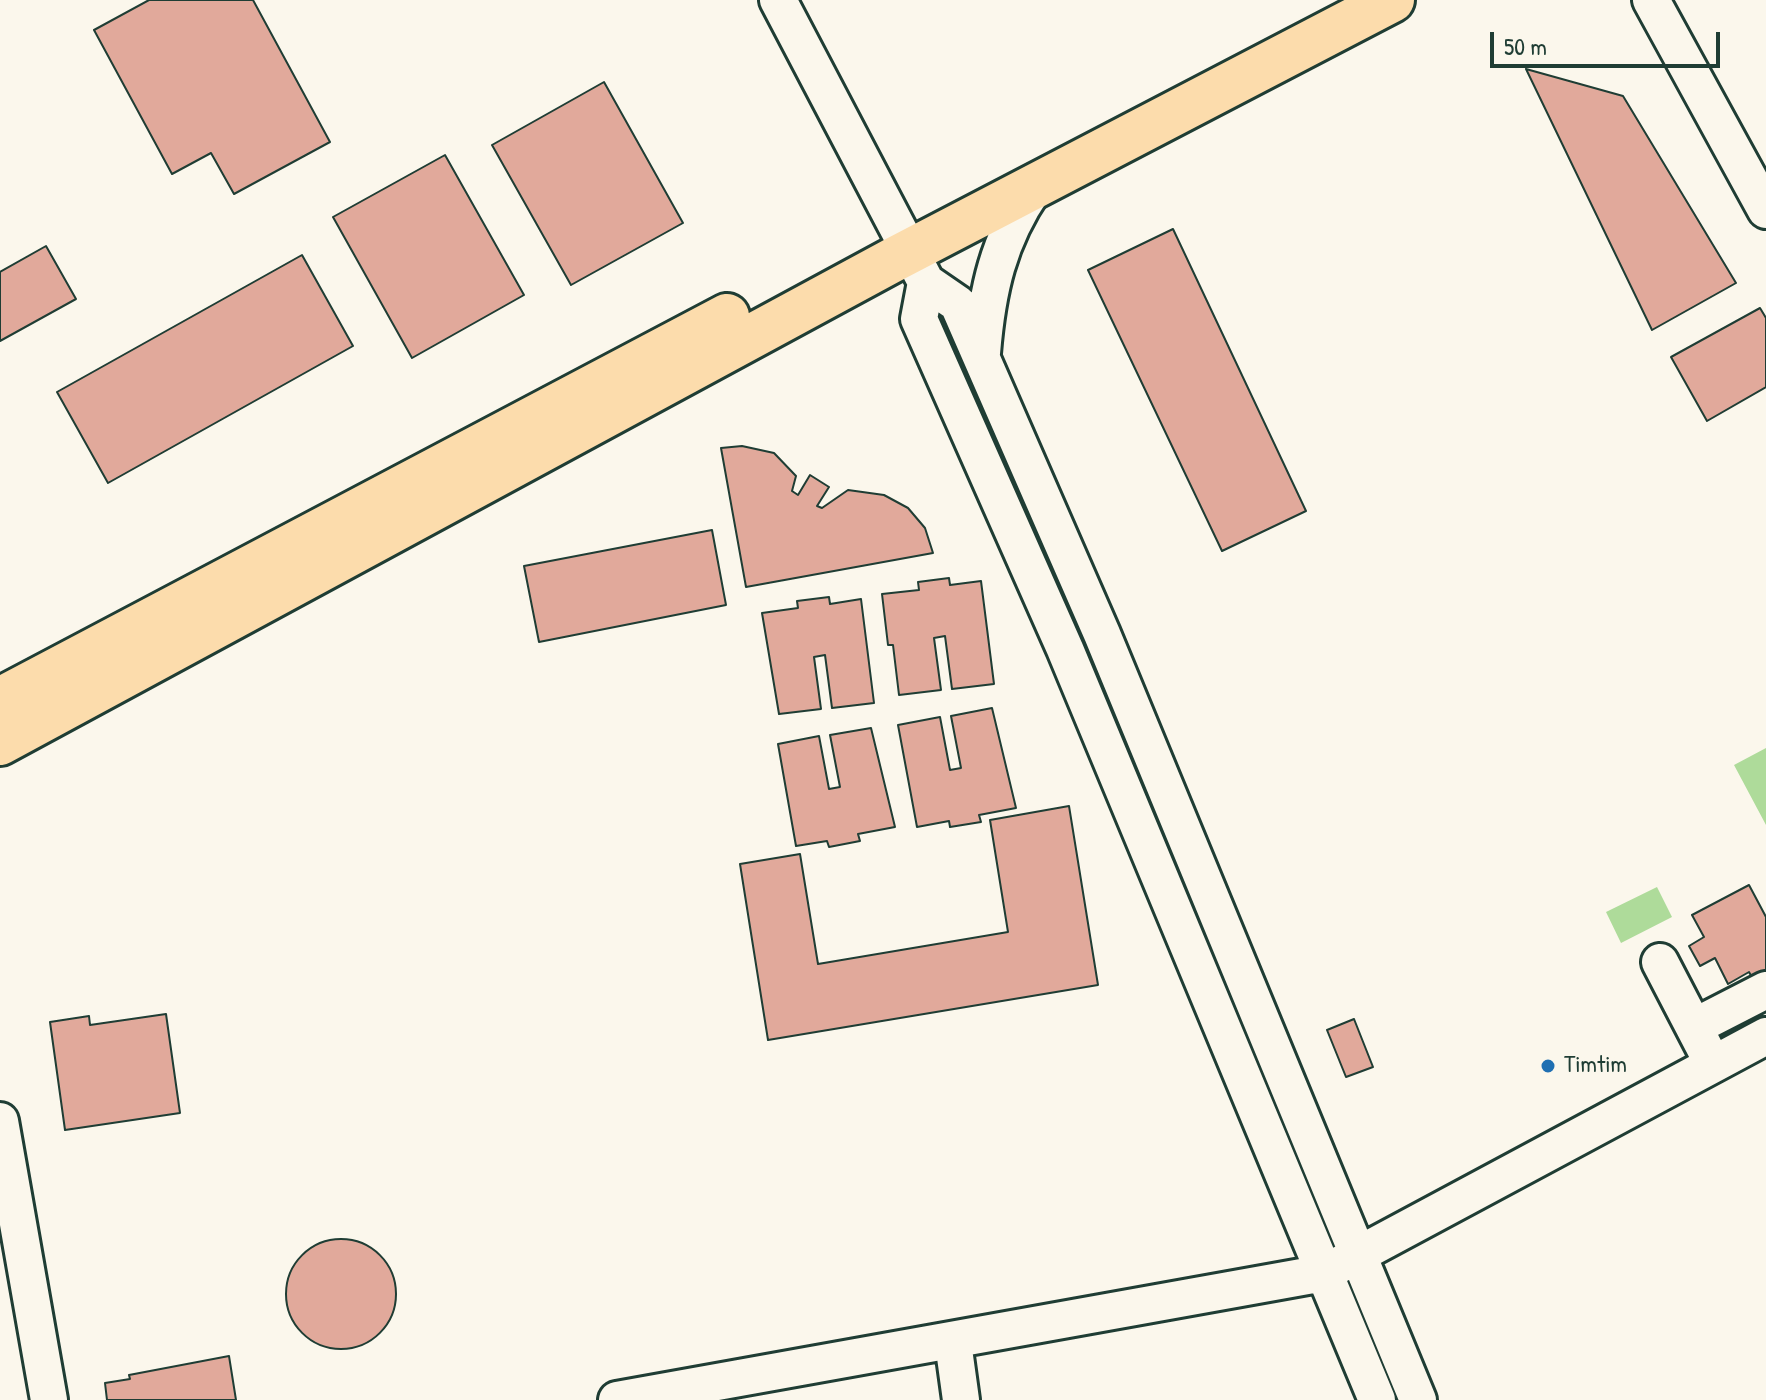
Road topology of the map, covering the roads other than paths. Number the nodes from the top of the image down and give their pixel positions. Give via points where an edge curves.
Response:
1 (778, 0) edge
2 (1329, 0) edge
3 (1392, 0) edge
4 (1651, 0) edge
5 (1034, 188) junction
6 (1766, 210) edge
7 (911, 254) junction
8 (981, 358) junction
9 (0, 700) edge
10 (0, 743) edge
11 (1660, 962) dead end
12 (1766, 990) edge
13 (1694, 1027) junction
14 (1766, 1036) edge
15 (1713, 1064) junction
16 (0, 1121) edge
17 (1357, 1256) junction
18 (1324, 1273) junction
19 (953, 1342) junction
20 (49, 1400) edge
21 (617, 1400) edge
22 (961, 1400) edge
23 (1377, 1400) edge
24 (1418, 1400) edge

1 - 7 street
2 - 7 main road
3 - 5 main road
4 - 6 street
5 - 7 main road
5 - 8 street via 995,263
7 - 8 street via 958,304
7 - 9 main road
7 - 10 main road
7 - 18 street via 919,319 1065,649
8 - 17 street via 1102,634
11 - 13 street
12 - 13 street
13 - 15 street
14 - 15 street
15 - 17 street
16 - 20 street
17 - 18 street
17 - 24 street
18 - 19 street
18 - 23 street
19 - 21 street
19 - 22 street

